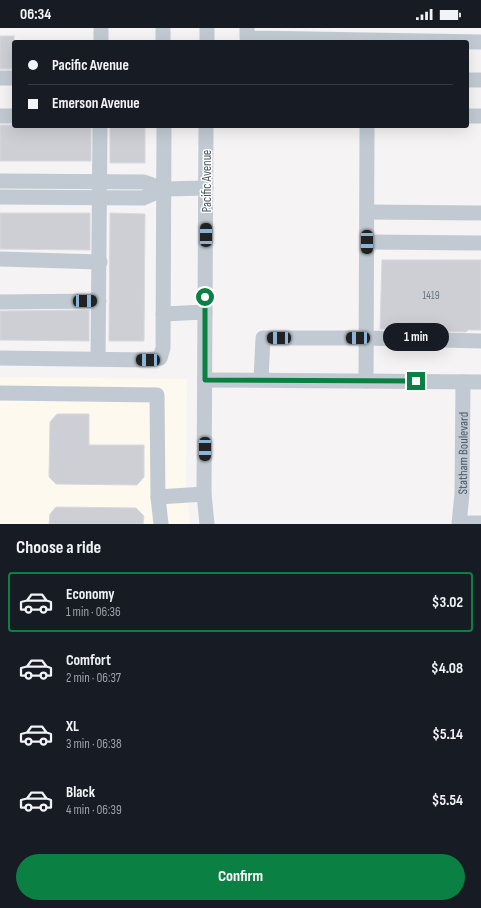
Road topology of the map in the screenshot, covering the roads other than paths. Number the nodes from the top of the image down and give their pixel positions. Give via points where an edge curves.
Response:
1 (101, 28) edge
2 (163, 28) edge
3 (207, 28) edge
4 (247, 28) edge
5 (101, 40) edge
6 (163, 40) edge
7 (206, 40) edge
8 (278, 40) edge
9 (469, 42) edge
10 (481, 42) edge
11 (0, 78) edge
12 (12, 78) edge
13 (469, 80) edge
14 (481, 80) edge
15 (0, 116) edge
16 (12, 116) edge
17 (469, 116) edge
18 (481, 116) edge
19 (100, 128) edge
20 (164, 128) edge
21 (206, 128) edge
22 (367, 128) edge
23 (0, 181) edge
24 (100, 182) junction
25 (206, 188) junction
26 (164, 189) junction
27 (0, 197) edge
28 (100, 198) junction
29 (367, 212) junction
30 (481, 213) edge
31 (367, 242) junction
32 (481, 243) edge
33 (0, 259) edge
34 (100, 262) junction
35 (99, 301) junction
36 (0, 302) edge
37 (205, 312) junction
38 (163, 314) junction
39 (366, 338) junction
40 (481, 341) edge
41 (0, 358) edge
42 (98, 359) junction
43 (205, 380) junction
44 (261, 380) junction
45 (366, 381) junction
46 (463, 382) junction
47 (481, 382) edge
48 (0, 393) edge
49 (204, 494) junction
50 (158, 497) junction
51 (481, 523) edge
52 (161, 524) edge
53 (207, 524) edge
54 (459, 524) edge

1 - 5 street
2 - 6 street
3 - 7 street
4 - 8 street via 247,38
9 - 10 street
11 - 12 street
13 - 14 street
15 - 16 street
17 - 18 street
19 - 24 street
20 - 26 street
21 - 25 street, Pacific Avenue
22 - 29 street
23 - 24 street
24 - 26 street via 144,182
24 - 28 street
25 - 26 street
25 - 37 street, Pacific Avenue
26 - 28 street via 143,198
26 - 38 street
27 - 28 street
28 - 34 street
29 - 30 street
29 - 31 street
31 - 32 street
31 - 39 street
33 - 34 street
34 - 35 street
35 - 36 street
35 - 42 street
37 - 38 street
37 - 43 street, Pacific Avenue
38 - 42 street via 163,348 160,358
39 - 40 street
39 - 44 street via 263,338
39 - 45 street
41 - 42 street
43 - 44 street
43 - 49 street, Pacific Avenue
44 - 45 street
45 - 46 street
46 - 47 street
46 - 54 street, Statham Boulevard via 462,494
48 - 50 street via 157,395
49 - 50 street
49 - 53 street, Pacific Avenue
50 - 52 street
51 - 54 street

